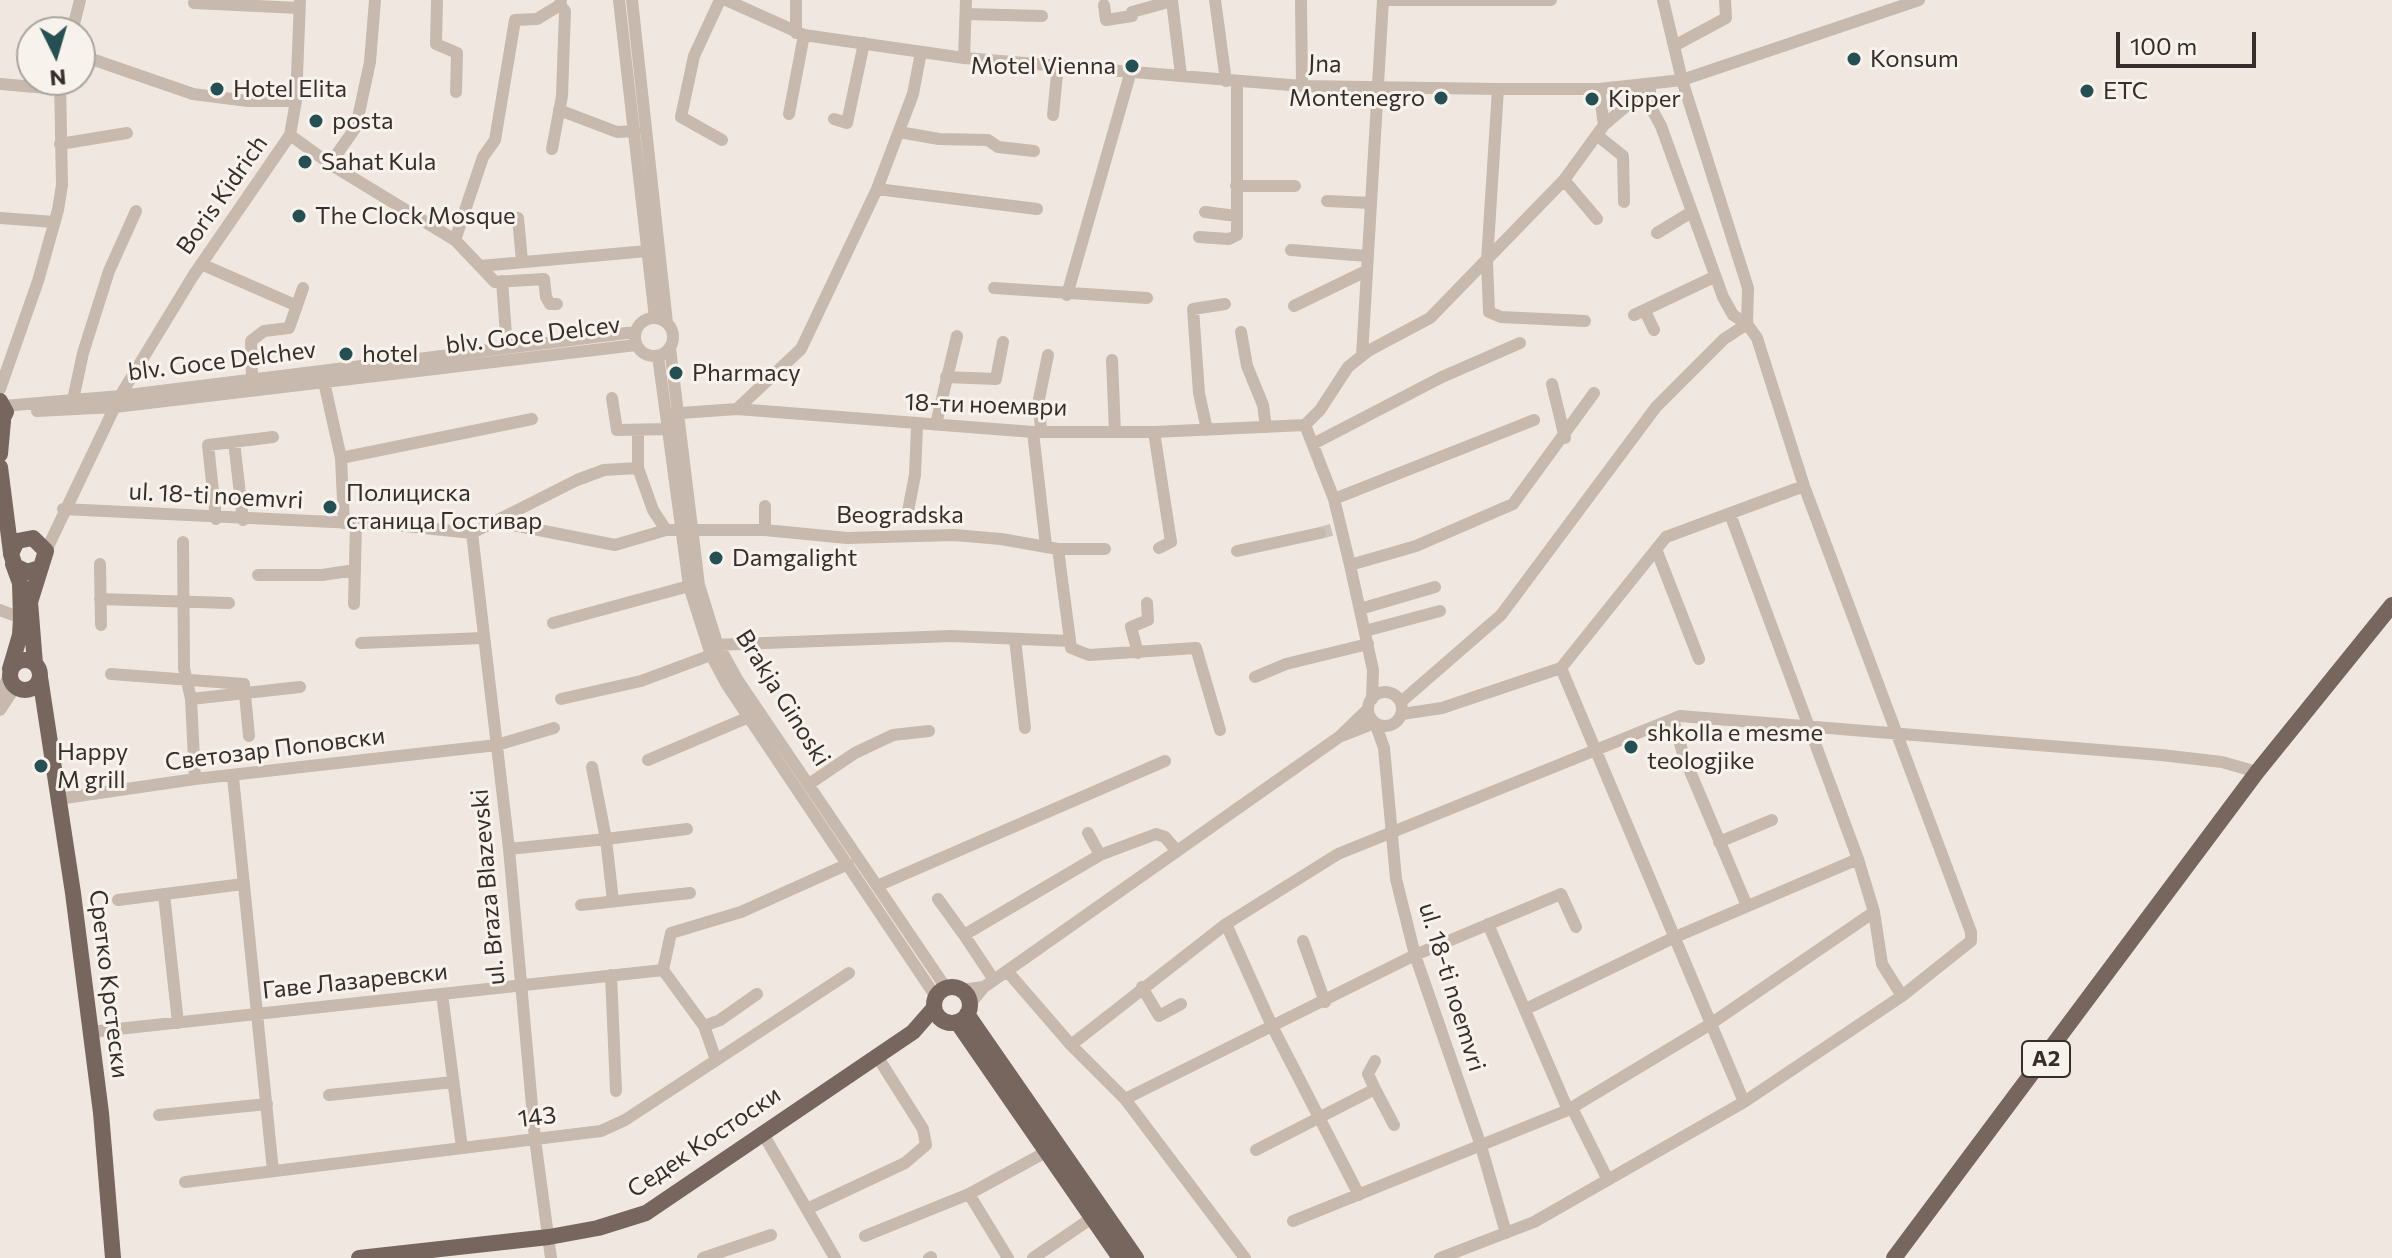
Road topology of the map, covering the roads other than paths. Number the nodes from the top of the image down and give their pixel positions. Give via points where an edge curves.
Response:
1 (375, 0) edge
2 (437, 0) edge
3 (619, 0) edge
4 (632, 0) edge
5 (720, 0) edge
6 (726, 0) edge
7 (966, 0) edge
8 (1215, 0) edge
9 (1301, 0) edge
10 (1383, 0) edge
11 (1551, 0) edge
12 (1663, 0) edge
13 (1725, 0) edge
14 (1919, 0) edge
15 (194, 3) dead end
16 (561, 3) edge
17 (299, 4) edge
18 (799, 4) edge
19 (1104, 5) dead end
20 (1142, 5) edge
21 (966, 14) junction
22 (1042, 16) dead end
23 (800, 34) junction
24 (864, 43) junction
25 (1674, 46) junction
26 (921, 52) junction
27 (964, 58) junction
28 (96, 61) edge
29 (1058, 65) junction
30 (1131, 71) junction
31 (1181, 75) junction
32 (1682, 80) junction
33 (1232, 81) junction
34 (1650, 85) junction
35 (1302, 86) junction
36 (1376, 87) junction
37 (1498, 89) junction
38 (1599, 89) junction
39 (456, 92) dead end
40 (59, 96) edge
41 (296, 101) junction
42 (559, 110) junction
43 (789, 114) dead end
44 (1053, 115) dead end
45 (834, 119) dead end
46 (635, 131) junction
47 (1601, 131) junction
48 (899, 132) junction
49 (127, 133) dead end
50 (290, 135) junction
51 (722, 140) dead end
52 (60, 144) junction
53 (552, 149) dead end
54 (1034, 151) dead end
55 (330, 164) junction
56 (1564, 180) junction
57 (1236, 186) junction
58 (1295, 186) dead end
59 (877, 189) junction
60 (1327, 201) dead end
61 (1624, 202) dead end
62 (1371, 203) junction
63 (1037, 209) dead end
64 (136, 211) dead end
65 (1205, 212) dead end
66 (1690, 213) junction
67 (1236, 216) junction
68 (0, 218) edge
69 (518, 218) dead end
70 (1597, 219) dead end
71 (54, 222) junction
72 (1657, 233) dead end
73 (1199, 237) dead end
74 (455, 240) junction
75 (1291, 250) dead end
76 (647, 251) junction
77 (1367, 256) junction
78 (522, 261) junction
79 (1487, 261) junction
80 (201, 264) junction
81 (480, 266) junction
82 (1366, 271) junction
83 (1714, 277) junction
84 (502, 281) junction
85 (303, 288) dead end
86 (994, 288) dead end
87 (1067, 295) junction
88 (1147, 298) dead end
89 (557, 304) dead end
90 (1225, 304) dead end
91 (295, 305) junction
92 (1294, 306) dead end
93 (661, 321) junction
94 (1585, 321) dead end
95 (1747, 324) junction
96 (1654, 330) dead end
97 (1241, 332) dead end
98 (957, 336) dead end
99 (635, 339) junction
100 (1003, 342) dead end
101 (1520, 343) dead end
102 (507, 348) junction
103 (670, 348) junction
104 (1048, 355) dead end
105 (658, 356) junction
106 (1362, 356) junction
107 (1112, 360) dead end
108 (946, 377) junction
109 (252, 380) junction
110 (324, 382) junction
111 (1552, 384) dead end
112 (1594, 393) dead end
113 (612, 398) dead end
114 (73, 400) junction
115 (117, 402) junction
116 (2, 409) edge
117 (737, 409) junction
118 (672, 414) junction
119 (532, 419) dead end
120 (1534, 420) dead end
121 (936, 424) junction
122 (1305, 425) junction
123 (917, 426) junction
124 (1266, 427) junction
125 (668, 429) junction
126 (1207, 430) junction
127 (638, 431) junction
128 (1037, 432) junction
129 (1115, 432) junction
130 (1154, 432) junction
131 (273, 437) dead end
132 (1565, 438) junction
133 (234, 442) junction
134 (1313, 444) junction
135 (0, 454) edge
136 (341, 458) junction
137 (0, 467) edge
138 (638, 468) junction
139 (1804, 486) junction
140 (1, 489) edge
141 (1334, 499) junction
142 (765, 506) dead end
143 (63, 509) junction
144 (908, 511) dead end
145 (1730, 514) junction
146 (216, 519) junction
147 (243, 520) junction
148 (498, 522) junction
149 (7, 523) junction
150 (350, 523) junction
151 (666, 530) junction
152 (765, 530) junction
153 (688, 531) junction
154 (472, 533) junction
155 (1320, 533) tunnel mouth
156 (37, 542) junction
157 (183, 542) dead end
158 (1052, 548) junction
159 (1159, 548) dead end
160 (1105, 549) dead end
161 (1656, 549) junction
162 (1237, 551) dead end
163 (8, 557) edge
164 (100, 564) dead end
165 (1350, 565) junction
166 (40, 568) junction
167 (355, 570) junction
168 (258, 575) dead end
169 (689, 586) junction
170 (1435, 587) dead end
171 (100, 599) junction
172 (184, 602) junction
173 (229, 603) dead end
174 (1147, 603) dead end
175 (354, 604) dead end
176 (2392, 605) edge
177 (1360, 609) junction
178 (0, 610) edge
179 (1440, 611) dead end
180 (21, 618) junction
181 (999, 622) dead end
182 (553, 623) dead end
183 (101, 625) dead end
184 (1366, 637) junction
185 (483, 638) junction
186 (1001, 638) junction
187 (1015, 639) junction
188 (1069, 641) junction
189 (361, 643) dead end
190 (712, 649) junction
191 (1138, 653) junction
192 (1699, 659) dead end
193 (1561, 668) junction
194 (1373, 670) junction
195 (111, 674) dead end
196 (1255, 677) dead end
197 (185, 678) junction
198 (20, 679) edge
199 (300, 687) dead end
200 (244, 693) junction
201 (191, 699) junction
202 (561, 699) dead end
203 (1396, 701) junction
204 (1370, 704) junction
205 (0, 710) edge
206 (749, 717) junction
207 (1673, 719) junction
208 (1375, 723) junction
209 (1391, 725) junction
210 (1810, 725) junction
211 (554, 728) dead end
212 (1025, 728) dead end
213 (1220, 730) dead end
214 (929, 731) dead end
215 (1896, 735) junction
216 (249, 736) dead end
217 (1339, 737) junction
218 (497, 745) junction
219 (1384, 748) junction
220 (1596, 751) junction
221 (648, 760) dead end
222 (1165, 761) dead end
223 (592, 767) dead end
224 (2257, 772) junction
225 (233, 777) junction
226 (195, 779) junction
227 (809, 784) junction
228 (58, 799) junction
229 (1772, 820) dead end
230 (687, 829) dead end
231 (1392, 829) junction
232 (1088, 833) dead end
233 (606, 839) junction
234 (1719, 842) junction
235 (509, 849) junction
236 (1176, 850) junction
237 (1100, 855) junction
238 (1858, 859) junction
239 (848, 864) junction
240 (243, 884) junction
241 (877, 886) junction
242 (690, 893) dead end
243 (164, 894) junction
244 (938, 899) dead end
245 (118, 900) dead end
246 (613, 901) junction
247 (581, 905) dead end
248 (1747, 906) junction
249 (1874, 912) junction
250 (1226, 924) junction
251 (1488, 924) junction
252 (1576, 927) dead end
253 (964, 935) junction
254 (1673, 938) junction
255 (1303, 941) dead end
256 (1415, 955) junction
257 (663, 970) junction
258 (1007, 971) junction
259 (849, 973) dead end
260 (611, 975) junction
261 (989, 983) junction
262 (519, 985) junction
263 (1142, 987) junction
264 (442, 994) junction
265 (757, 994) dead end
266 (1902, 996) junction
267 (1325, 1002) junction
268 (1181, 1004) dead end
269 (952, 1006) junction
270 (1526, 1009) junction
271 (259, 1014) junction
272 (178, 1023) junction
273 (1709, 1025) junction
274 (704, 1026) junction
275 (1272, 1026) junction
276 (90, 1032) junction
277 (1071, 1045) junction
278 (877, 1056) junction
279 (716, 1060) junction
280 (1375, 1061) dead end
281 (453, 1082) junction
282 (1375, 1089) junction
283 (616, 1091) dead end
284 (329, 1095) dead end
285 (1125, 1099) junction
286 (1744, 1102) junction
287 (267, 1104) junction
288 (1570, 1109) junction
289 (159, 1115) dead end
290 (1318, 1116) junction
291 (1394, 1125) dead end
292 (762, 1132) junction
293 (535, 1139) junction
294 (1481, 1146) junction
295 (462, 1148) junction
296 (1256, 1150) dead end
297 (1046, 1152) junction
298 (273, 1171) junction
299 (1608, 1180) junction
300 (185, 1182) dead end
301 (969, 1194) junction
302 (1359, 1195) junction
303 (807, 1209) junction
304 (1092, 1218) junction
305 (1293, 1221) dead end
306 (1506, 1233) junction
307 (771, 1235) dead end
308 (865, 1236) dead end
309 (549, 1237) junction
310 (113, 1258) edge
311 (359, 1258) edge
312 (551, 1258) edge
313 (703, 1258) edge
314 (835, 1258) edge
315 (1008, 1258) edge
316 (1033, 1258) edge
317 (1120, 1258) edge
318 (1136, 1258) edge
319 (1245, 1258) edge
320 (1440, 1258) edge
321 (1894, 1258) edge

1 - 55 street via 370,62 356,127
2 - 39 street via 436,44 457,53
3 - 46 street, Brakja Ginoski
4 - 93 street, Brakja Ginoski
5 - 51 street via 694,56 681,111 682,121
6 - 23 street, Jna
7 - 21 street
8 - 33 street
9 - 35 street
10 - 11 street
10 - 36 street
12 - 25 street
13 - 25 street via 1726,18
14 - 32 street, Jna
15 - 17 street
16 - 42 street via 565,11
16 - 74 street via 537,19 515,20 495,140 483,157
17 - 41 street, Boris Kidrich
18 - 23 street
19 - 20 street via 1106,20 1132,16
20 - 31 street via 1172,1
21 - 22 street
21 - 27 street
23 - 24 street, Jna
23 - 43 street
24 - 26 street, Jna
24 - 45 street via 847,123
25 - 32 street
26 - 27 street, Jna
26 - 48 street
27 - 29 street, Jna
28 - 41 street via 193,94
29 - 30 street, Jna
29 - 44 street
30 - 31 street, Jna
30 - 87 street
31 - 33 street, Jna
32 - 34 street, Jna
32 - 95 street via 1748,288
33 - 35 street, Jna
33 - 57 street
34 - 38 street, Jna
34 - 47 street
34 - 66 street via 1650,106
35 - 36 street, Jna
36 - 37 street, Jna
36 - 62 street
37 - 38 street, Jna
37 - 79 street
38 - 47 street
40 - 52 street
41 - 50 street, Boris Kidrich
42 - 46 street via 617,132
42 - 53 street
46 - 76 street, Brakja Ginoski
47 - 56 street
47 - 61 street via 1623,156
48 - 54 street via 988,140 998,147
48 - 59 street
49 - 52 street
50 - 55 street
50 - 80 street, Boris Kidrich
52 - 71 street via 62,185
55 - 74 street
56 - 70 street
56 - 79 street
57 - 58 street
57 - 67 street
59 - 63 street
59 - 117 street via 801,349
60 - 62 street
62 - 77 street
64 - 114 street via 109,271
65 - 67 street
66 - 72 street
66 - 83 street
67 - 73 street via 1237,235
68 - 71 street
69 - 78 street
71 - 116 street
74 - 81 street
75 - 77 street
76 - 78 street
76 - 93 street, Brakja Ginoski
77 - 82 street
78 - 81 street
79 - 94 street via 1493,316
79 - 106 street via 1430,318
80 - 91 street
80 - 115 street, Boris Kidrich
81 - 84 street via 495,282
82 - 92 street
82 - 106 street
83 - 95 street via 1733,315
83 - 96 street via 1640,313
84 - 89 street via 544,279 546,297
84 - 102 street
85 - 91 street
86 - 87 street
87 - 88 street
90 - 126 street via 1193,309
91 - 109 street via 289,328 264,331 251,341
93 - 99 street via 642,321
93 - 103 street, Brakja Ginoski via 673,335
95 - 139 street via 1757,338
95 - 203 street via 1724,339 1656,407 1501,615 1448,665
97 - 124 street
98 - 108 street
99 - 102 street, blv. Goce Delchev
99 - 105 street via 645,354
99 - 110 street, blv. Goce Delcev
100 - 108 street via 996,379
101 - 134 street
102 - 109 street, blv. Goce Delchev
103 - 105 street
103 - 118 street, Brakja Ginoski
104 - 128 street
105 - 118 street, Brakja Ginoski
106 - 122 street
107 - 129 street
108 - 121 street
109 - 115 street, blv. Goce Delchev
110 - 115 street, blv. Goce Delcev
110 - 136 street
111 - 132 street
112 - 132 street
113 - 127 street via 617,430
114 - 115 street, blv. Goce Delchev
114 - 116 street, blv. Goce Delchev
115 - 116 street, blv. Goce Delcev
115 - 143 street, Boris Kidrich
116 - 135 main road
117 - 118 street, 18-ти ноември
117 - 123 street, 18-ти ноември
118 - 125 street, Brakja Ginoski
118 - 153 street, Brakja Ginoski
119 - 136 street
120 - 141 street
121 - 123 street, 18-ти ноември
121 - 128 street, 18-ти ноември
122 - 124 street, 18-ти ноември
122 - 134 street
123 - 144 street
124 - 126 street, 18-ти ноември
125 - 127 street
125 - 153 street, Brakja Ginoski
126 - 130 street, 18-ти ноември
127 - 138 street
128 - 129 street, 18-ти ноември
128 - 158 street
129 - 130 street, 18-ти ноември
130 - 159 street via 1171,542
131 - 133 street
132 - 165 street via 1513,504 1416,546
133 - 146 street via 208,445
133 - 147 street
134 - 141 street
136 - 150 street
137 - 140 main road
138 - 148 street, ul. 18-ti noemvri via 604,470 577,480
138 - 151 street
139 - 145 street
139 - 215 street
140 - 149 main road
141 - 165 street
142 - 152 street
143 - 146 street, ul. 18-ti noemvri
143 - 156 street, Boris Kidrich
145 - 161 street via 1666,537
145 - 210 street
146 - 147 street, ul. 18-ti noemvri
147 - 150 street, ul. 18-ti noemvri
148 - 151 street via 615,545
148 - 154 street, ul. 18-ti noemvri
149 - 156 main road
149 - 163 main road
150 - 154 street, ul. 18-ti noemvri
150 - 167 street
151 - 153 street
152 - 153 street, Beogradska
152 - 158 street, Beogradska via 847,538 954,535
153 - 169 street, Brakja Ginoski
153 - 190 street, Brakja Ginoski
154 - 185 street, ul. Braza Blazevski
155 - 162 street
156 - 163 main road via 17,541
156 - 166 main road, Сретко Крстески
157 - 172 street
158 - 160 street, Beogradska
158 - 188 street
161 - 192 street
161 - 193 street
163 - 166 main road via 27,572
163 - 180 main road via 20,583
164 - 171 street
165 - 177 street
166 - 198 main road, Сретко Крстески
167 - 168 street
167 - 175 street
169 - 182 street
169 - 190 street, Brakja Ginoski
170 - 177 street
171 - 172 street
171 - 183 street
172 - 173 street
172 - 197 street
174 - 191 street via 1148,620 1131,627
176 - 224 main road, A2
177 - 184 street
178 - 180 street
179 - 184 street
180 - 198 main road
181 - 186 street
184 - 194 street
184 - 196 street
185 - 189 street
185 - 218 street, ul. Braza Blazevski
186 - 187 street
186 - 190 street
187 - 188 street
187 - 212 street
188 - 191 street via 1071,648 1089,655
190 - 202 street via 641,681
190 - 206 street, Brakja Ginoski
190 - 227 street, Brakja Ginoski
191 - 213 street via 1196,648
193 - 203 street via 1442,708
193 - 220 street
194 - 203 street
194 - 204 street
195 - 197 street
197 - 200 street via 244,684
197 - 201 street
198 - 205 street
198 - 228 main road, Сретко Крстески via 46,718
199 - 200 street
200 - 201 street
200 - 216 street
201 - 226 street
203 - 204 street
203 - 209 street
204 - 208 street, ul. 18-ti noemvri
204 - 217 street
206 - 221 street
206 - 239 street, Brakja Ginoski
207 - 210 street via 1702,716
207 - 220 street
207 - 234 street
208 - 209 street
208 - 217 street
208 - 219 street, ul. 18-ti noemvri
209 - 219 street, ul. 18-ti noemvri
210 - 215 street
210 - 238 street
211 - 218 street, Светозар Поповски
214 - 227 street via 893,735
215 - 224 street via 2161,755
215 - 266 street via 1971,932 1964,950
217 - 236 street
218 - 225 street, Светозар Поповски
218 - 235 street, ul. Braza Blazevski
219 - 231 street, ul. 18-ti noemvri
220 - 231 street
220 - 254 street
222 - 241 street
223 - 233 street
224 - 321 main road, A2
225 - 226 street, Светозар Поповски
225 - 240 street
226 - 228 street, Светозар Поповски
227 - 241 street, Brakja Ginoski
228 - 276 main road, Сретко Крстески
229 - 234 street
230 - 233 street
231 - 250 street via 1338,854
231 - 256 street, ul. 18-ti noemvri via 1396,879
232 - 237 street
233 - 235 street
233 - 246 street
234 - 248 street
235 - 262 street, ul. Braza Blazevski
236 - 237 street via 1156,834
236 - 258 street
237 - 253 street
238 - 248 street
238 - 249 street
239 - 257 street via 741,912 671,933
239 - 269 street, Brakja Ginoski
240 - 243 street
240 - 271 street
241 - 269 street, Brakja Ginoski
242 - 246 street
243 - 245 street
243 - 272 street
244 - 253 street
246 - 247 street
248 - 254 street
249 - 266 street via 1882,964
249 - 273 street
250 - 263 street
250 - 275 street
251 - 252 street via 1561,894
251 - 256 street
251 - 270 street
253 - 261 street
254 - 270 street
254 - 273 street
255 - 267 street
256 - 267 street
256 - 294 street, ul. 18-ti noemvri
257 - 260 street, Гаве Лазаревски
257 - 274 street
258 - 261 street
258 - 277 street
259 - 279 street, 143
260 - 262 street, Гаве Лазаревски
260 - 283 street
261 - 269 street
262 - 264 street, Гаве Лазаревски
262 - 293 street, ul. Braza Blazevski
263 - 268 street via 1159,1016
263 - 277 street
264 - 271 street, Гаве Лазаревски
264 - 281 street
265 - 274 street
266 - 286 street
267 - 275 street
269 - 278 main road, Седек Костоски
269 - 297 main road, Brakja Ginoski
269 - 318 main road, Brakja Ginoski
270 - 288 street
271 - 272 street, Гаве Лазаревски
271 - 287 street
272 - 276 street, Гаве Лазаревски
273 - 286 street
273 - 288 street
274 - 279 street
275 - 285 street
275 - 290 street
276 - 310 main road, Сретко Крстески
277 - 285 street
278 - 292 main road, Седек Костоски
278 - 303 street via 923,1129 926,1145 905,1163
279 - 293 street, 143 via 601,1131
280 - 282 street via 1368,1074
281 - 284 street
281 - 295 street
282 - 290 street
282 - 291 street
285 - 319 street
286 - 299 street
287 - 289 street
287 - 298 street
288 - 294 street
288 - 299 street
290 - 296 street
290 - 302 street
292 - 303 street
292 - 309 main road, Седек Костоски via 646,1213
293 - 295 street, 143
293 - 309 street, ul. Braza Blazevski
294 - 302 street
294 - 306 street, ul. 18-ti noemvri
295 - 298 street, 143
297 - 301 street
297 - 304 main road, Brakja Ginoski
298 - 300 street, 143
299 - 306 street
301 - 308 street
301 - 315 street
302 - 305 street
303 - 314 street
304 - 316 street
304 - 317 main road, Brakja Ginoski
306 - 320 street
307 - 313 street
309 - 311 main road, Седек Костоски
309 - 312 street, ul. Braza Blazevski

